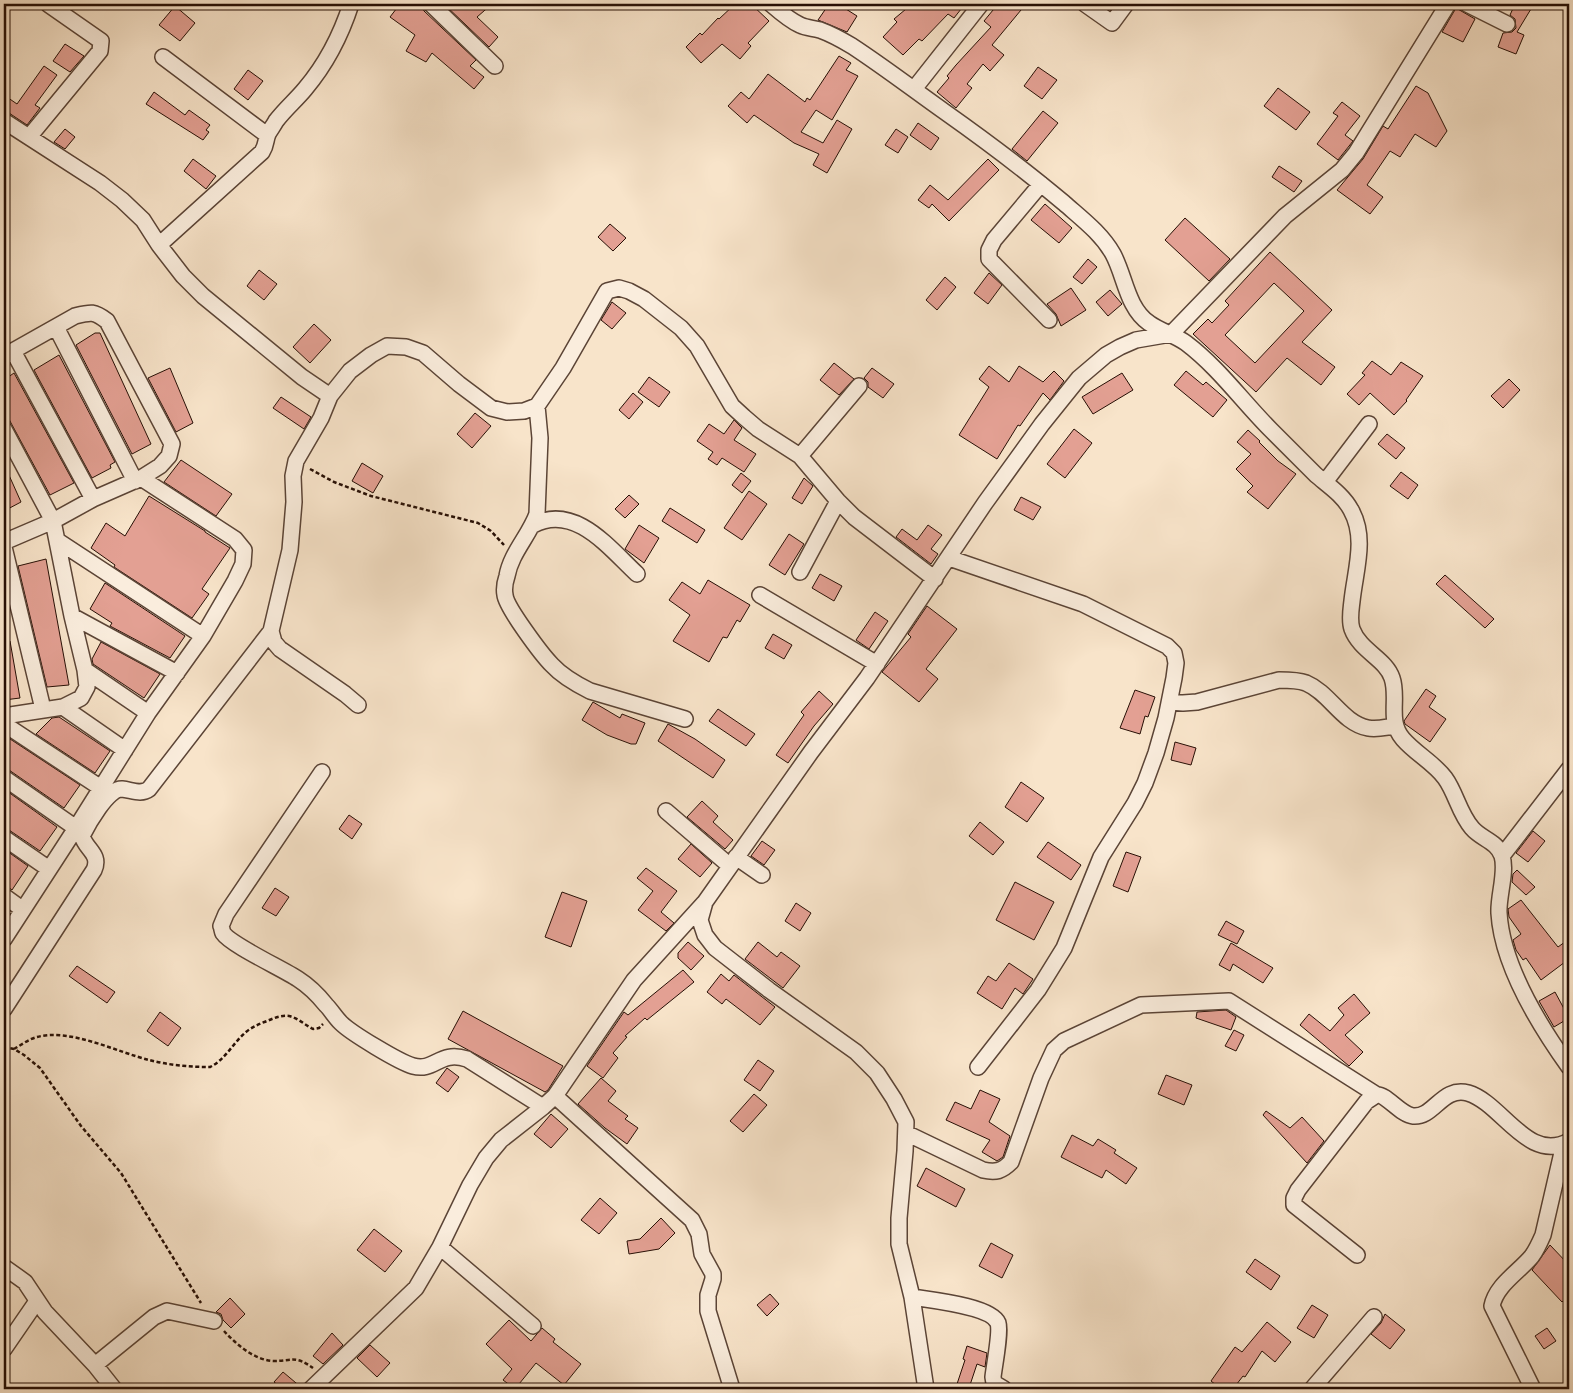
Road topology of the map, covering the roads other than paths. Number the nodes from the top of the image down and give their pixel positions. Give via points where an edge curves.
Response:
1 (48, 4) edge
2 (351, 4) edge
3 (431, 4) edge
4 (771, 4) edge
5 (981, 4) edge
6 (1085, 4) edge
7 (1126, 4) edge
8 (1448, 4) edge
9 (1468, 4) edge
10 (1507, 24) dead end
11 (163, 58) dead end
12 (495, 66) dead end
13 (914, 89) junction
14 (4, 121) edge
15 (267, 135) junction
16 (29, 137) junction
17 (1041, 184) junction
18 (159, 245) junction
19 (1049, 320) dead end
20 (56, 327) junction
21 (1171, 334) junction
22 (8, 354) edge
23 (859, 386) dead end
24 (330, 396) junction
25 (537, 406) junction
26 (1369, 424) dead end
27 (4, 430) edge
28 (800, 456) junction
29 (138, 480) junction
30 (1325, 482) junction
31 (93, 499) junction
32 (838, 501) junction
33 (53, 521) junction
34 (533, 525) junction
35 (4, 542) edge
36 (58, 542) junction
37 (4, 547) edge
38 (949, 558) junction
39 (800, 572) dead end
40 (637, 574) dead end
41 (935, 579) junction
42 (760, 595) dead end
43 (72, 616) junction
44 (271, 631) junction
45 (203, 636) junction
46 (877, 664) junction
47 (85, 670) junction
48 (177, 673) junction
49 (1170, 702) junction
50 (358, 705) dead end
51 (63, 708) junction
52 (43, 709) junction
53 (148, 714) junction
54 (4, 716) edge
55 (685, 719) dead end
56 (4, 724) edge
57 (1395, 726) junction
58 (125, 750) junction
59 (1569, 768) edge
60 (322, 772) dead end
61 (4, 778) edge
62 (101, 788) junction
63 (666, 811) dead end
64 (76, 828) junction
65 (4, 838) edge
66 (1502, 856) junction
67 (733, 862) junction
68 (49, 869) junction
69 (762, 875) dead end
70 (4, 896) edge
71 (705, 902) junction
72 (22, 909) junction
73 (4, 939) edge
74 (4, 1009) edge
75 (1569, 1067) edge
76 (978, 1068) dead end
77 (555, 1096) junction
78 (1377, 1096) junction
79 (544, 1107) junction
80 (906, 1133) junction
81 (1567, 1143) edge
82 (440, 1247) junction
83 (1357, 1255) dead end
84 (4, 1267) edge
85 (912, 1296) junction
86 (37, 1301) junction
87 (1374, 1317) dead end
88 (214, 1320) road end
89 (533, 1326) dead end
90 (4, 1349) edge
91 (95, 1365) junction
92 (107, 1387) edge
93 (311, 1389) edge
94 (732, 1389) edge
95 (926, 1389) edge
96 (1004, 1389) edge
97 (1312, 1389) edge
98 (1533, 1389) edge

1 - 16 street via 101,41 102,46
2 - 15 street via 329,55
3 - 12 street
4 - 13 street via 802,26 820,30 853,47
5 - 13 street
6 - 7 street via 1112,23
8 - 21 street via 1342,170 1285,216
9 - 10 street
11 - 15 street
13 - 17 street
14 - 16 street
15 - 18 street via 267,144 262,152
16 - 18 street via 122,200 143,220
17 - 19 street via 988,250 989,259
17 - 21 street via 1105,241 1116,258 1140,315 1148,323
18 - 24 street via 203,296
20 - 22 street
20 - 29 street
20 - 29 street via 85,313 97,313 107,322 172,444 169,456 160,466
21 - 30 street via 1224,376 1246,404
21 - 38 street via 1136,340 1120,347 1079,378 1042,424
22 - 31 street
23 - 28 street
24 - 25 street via 350,372 387,346 423,353 491,408 507,412
24 - 44 street via 296,461 290,550
25 - 28 street via 607,291 619,288 644,299 681,328 697,346 732,406 758,429
25 - 34 street via 540,438 538,501
26 - 30 street
27 - 33 street
28 - 32 street
29 - 31 street
29 - 45 street via 235,539 244,550 243,564 235,581
30 - 57 street via 1353,512 1360,536 1350,619 1353,632 1364,648 1389,670 1394,682
31 - 33 street
32 - 39 street
32 - 41 street
33 - 35 street
33 - 36 street
34 - 40 street via 553,518 573,522 599,538
34 - 55 street via 510,563 504,596 551,665 590,691
36 - 43 street
36 - 45 street
37 - 52 street
38 - 41 street
38 - 49 street via 1083,604 1167,646 1174,653 1176,663
41 - 46 street
42 - 46 street
43 - 47 street
43 - 48 street
44 - 50 street via 280,649
44 - 74 street via 149,789 141,792 120,788 108,794 82,836 96,858 94,870
45 - 48 street
46 - 67 street
47 - 51 street via 87,687 82,698
47 - 53 street
48 - 53 street
49 - 57 street via 1196,702 1279,680 1292,680 1315,688 1357,724 1378,729
49 - 76 street via 1144,783 1101,857 1064,948 1038,990
51 - 52 street
51 - 58 street
52 - 54 street
53 - 58 street
56 - 62 street
57 - 66 street via 1400,736 1435,766 1447,781 1468,824 1478,835 1495,844
58 - 62 street
59 - 66 street
60 - 79 street via 226,914 221,926 223,933 310,987 346,1027 402,1061 424,1066 442,1058 458,1056
61 - 64 street
62 - 64 street
63 - 67 street
64 - 68 street
65 - 68 street
66 - 75 street via 1504,866 1498,910 1510,961 1539,1019
67 - 69 street
67 - 71 street
68 - 72 street
70 - 72 street
71 - 77 street via 634,980
71 - 80 street via 700,920 705,936 769,990 856,1052 877,1073 894,1099 906,1122
72 - 73 street
77 - 79 street
77 - 94 street via 692,1220 702,1254 713,1274 707,1305
78 - 80 street via 1229,1000 1141,1005 1064,1041 1054,1050 1011,1162 1002,1171 983,1170
78 - 81 street via 1415,1116 1422,1115 1448,1095 1469,1094 1540,1145 1550,1147
78 - 83 street via 1367,1101 1294,1198 1294,1205
79 - 82 street via 501,1140 486,1158
80 - 85 street via 899,1244
81 - 98 street via 1539,1245 1506,1282 1492,1306
82 - 89 street
82 - 93 street via 416,1288
84 - 86 street via 25,1282
85 - 95 street
85 - 96 street via 978,1309 991,1315 998,1323 999,1332 994,1383
86 - 90 street
86 - 91 street
87 - 97 street
88 - 91 street via 167,1310 154,1316
91 - 92 street

